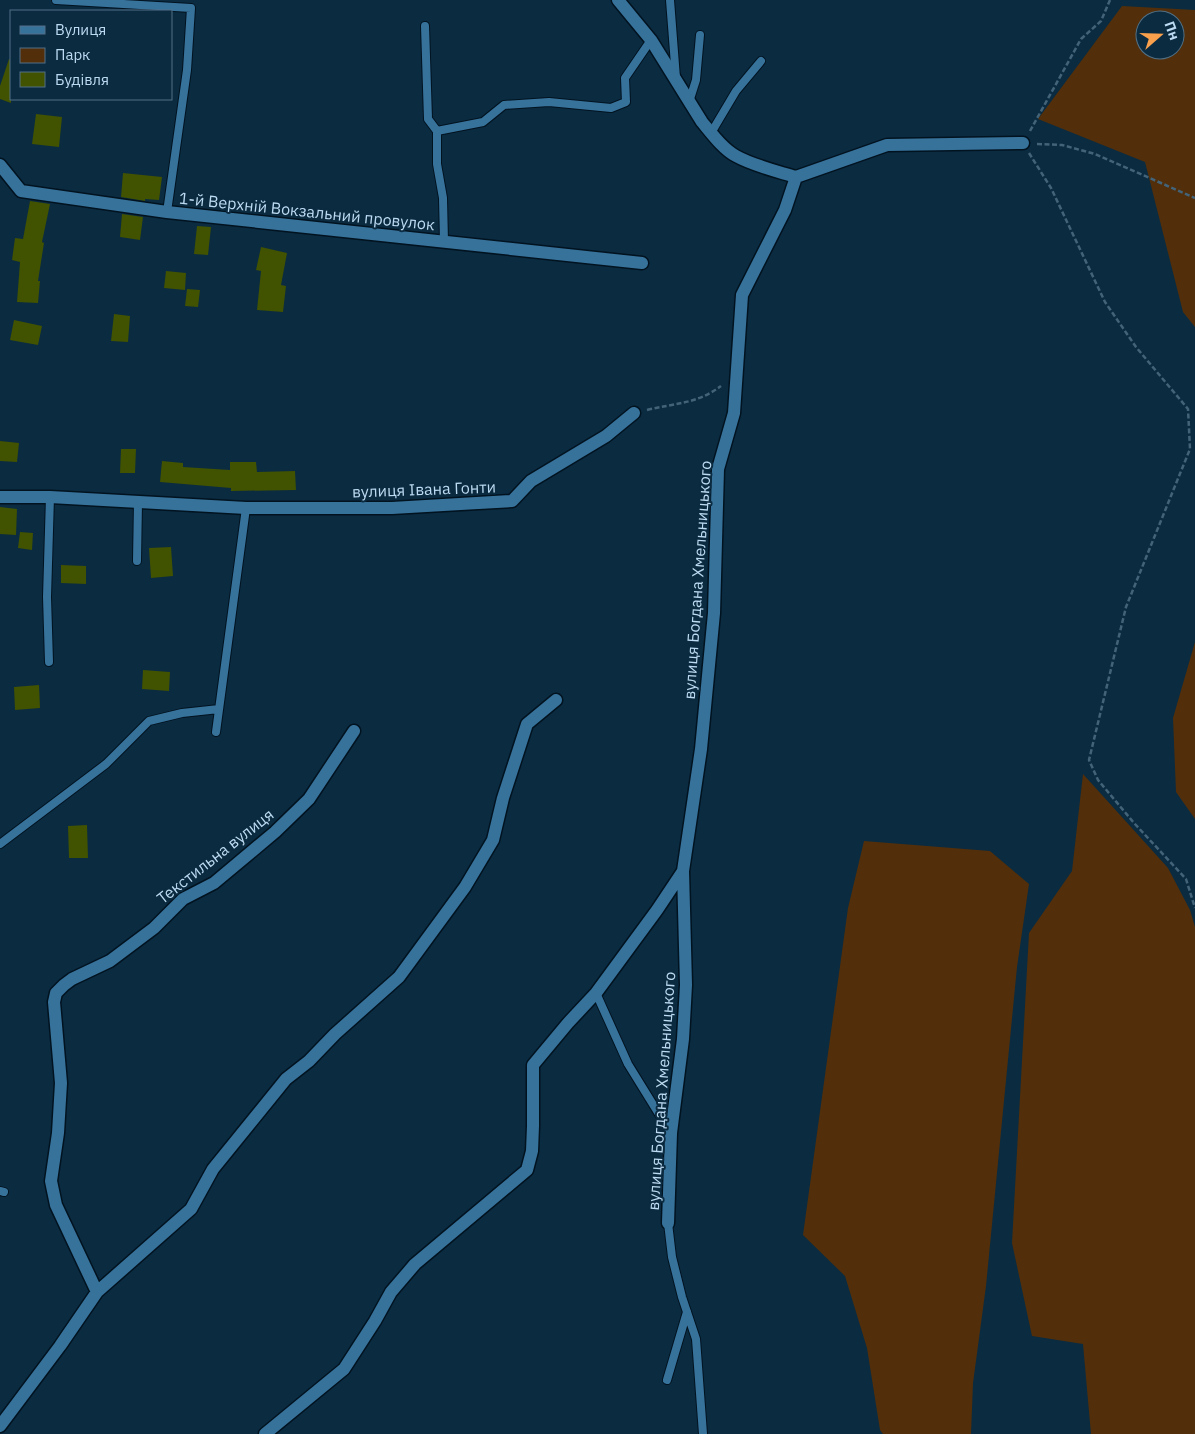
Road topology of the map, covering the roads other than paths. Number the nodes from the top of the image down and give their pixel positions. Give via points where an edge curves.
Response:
1 (56, 0) edge
2 (618, 0) edge
3 (670, 0) edge
4 (426, 26) dead end
5 (700, 35) dead end
6 (651, 40) junction
7 (761, 61) dead end
8 (676, 79) junction
9 (690, 102) junction
10 (436, 131) junction
11 (711, 133) junction
12 (1023, 143) road end
13 (0, 165) edge
14 (796, 177) junction
15 (167, 212) junction
16 (444, 242) junction
17 (642, 263) dead end
18 (634, 413) road end
19 (0, 497) edge
20 (50, 497) junction
21 (138, 502) junction
22 (246, 508) junction
23 (136, 560) dead end
24 (49, 662) dead end
25 (556, 700) dead end
26 (219, 709) junction
27 (354, 731) dead end
28 (216, 732) dead end
29 (0, 844) edge
30 (683, 871) junction
31 (596, 993) junction
32 (671, 1133) junction
33 (668, 1223) joint
34 (97, 1292) junction
35 (687, 1312) junction
36 (667, 1380) dead end
37 (0, 1426) edge
38 (265, 1434) edge
39 (703, 1434) edge

1 - 15 lane, 1-й Верхній Вокзальний провулок via 190,8 187,70
2 - 6 street
3 - 8 lane
4 - 10 lane, 1-й Верхній Вокзальний провулок via 428,119
5 - 9 lane via 696,80
6 - 8 street
6 - 10 lane via 625,78 626,102 611,108 549,102 504,104 483,122
7 - 11 lane via 736,91
8 - 9 street
9 - 11 street
10 - 16 lane, 1-й Верхній Вокзальний провулок
11 - 14 street via 735,155
12 - 14 street via 887,145
13 - 15 street, 1-й Верхній Вокзальний провулок via 21,191
14 - 30 street, вулиця Богдана Хмельницького via 785,210 742,295 734,413 718,468 714,613 701,749
15 - 16 street, 1-й Верхній Вокзальний провулок
16 - 17 street, 1-й Верхній Вокзальний провулок
18 - 22 street, вулиця Івана Гонти via 606,436 531,481 512,501 392,508
19 - 20 street, вулиця Івана Гонти
20 - 21 street, вулиця Івана Гонти
20 - 24 lane via 46,597
21 - 22 street, вулиця Івана Гонти
21 - 23 lane
22 - 26 lane
25 - 34 street via 527,724 493,840 465,886 399,976 286,1079 213,1169 191,1209
26 - 28 lane
26 - 29 lane via 149,721 106,764
27 - 34 street, Текстильна вулиця via 309,799 275,832 214,883 183,899 154,928 110,961 72,979 56,992 54,1002 61,1083 51,1181 56,1205
30 - 31 street, вулиця Богдана Хмельницького
30 - 32 street, вулиця Богдана Хмельницького via 686,985
31 - 32 lane via 628,1064
31 - 38 street, вулиця Богдана Хмельницького via 533,1065 532,1151 527,1170 415,1264 391,1292 344,1370
32 - 33 street, вулиця Богдана Хмельницького
33 - 35 lane via 672,1257
34 - 37 street
35 - 36 lane
35 - 39 lane via 696,1339

